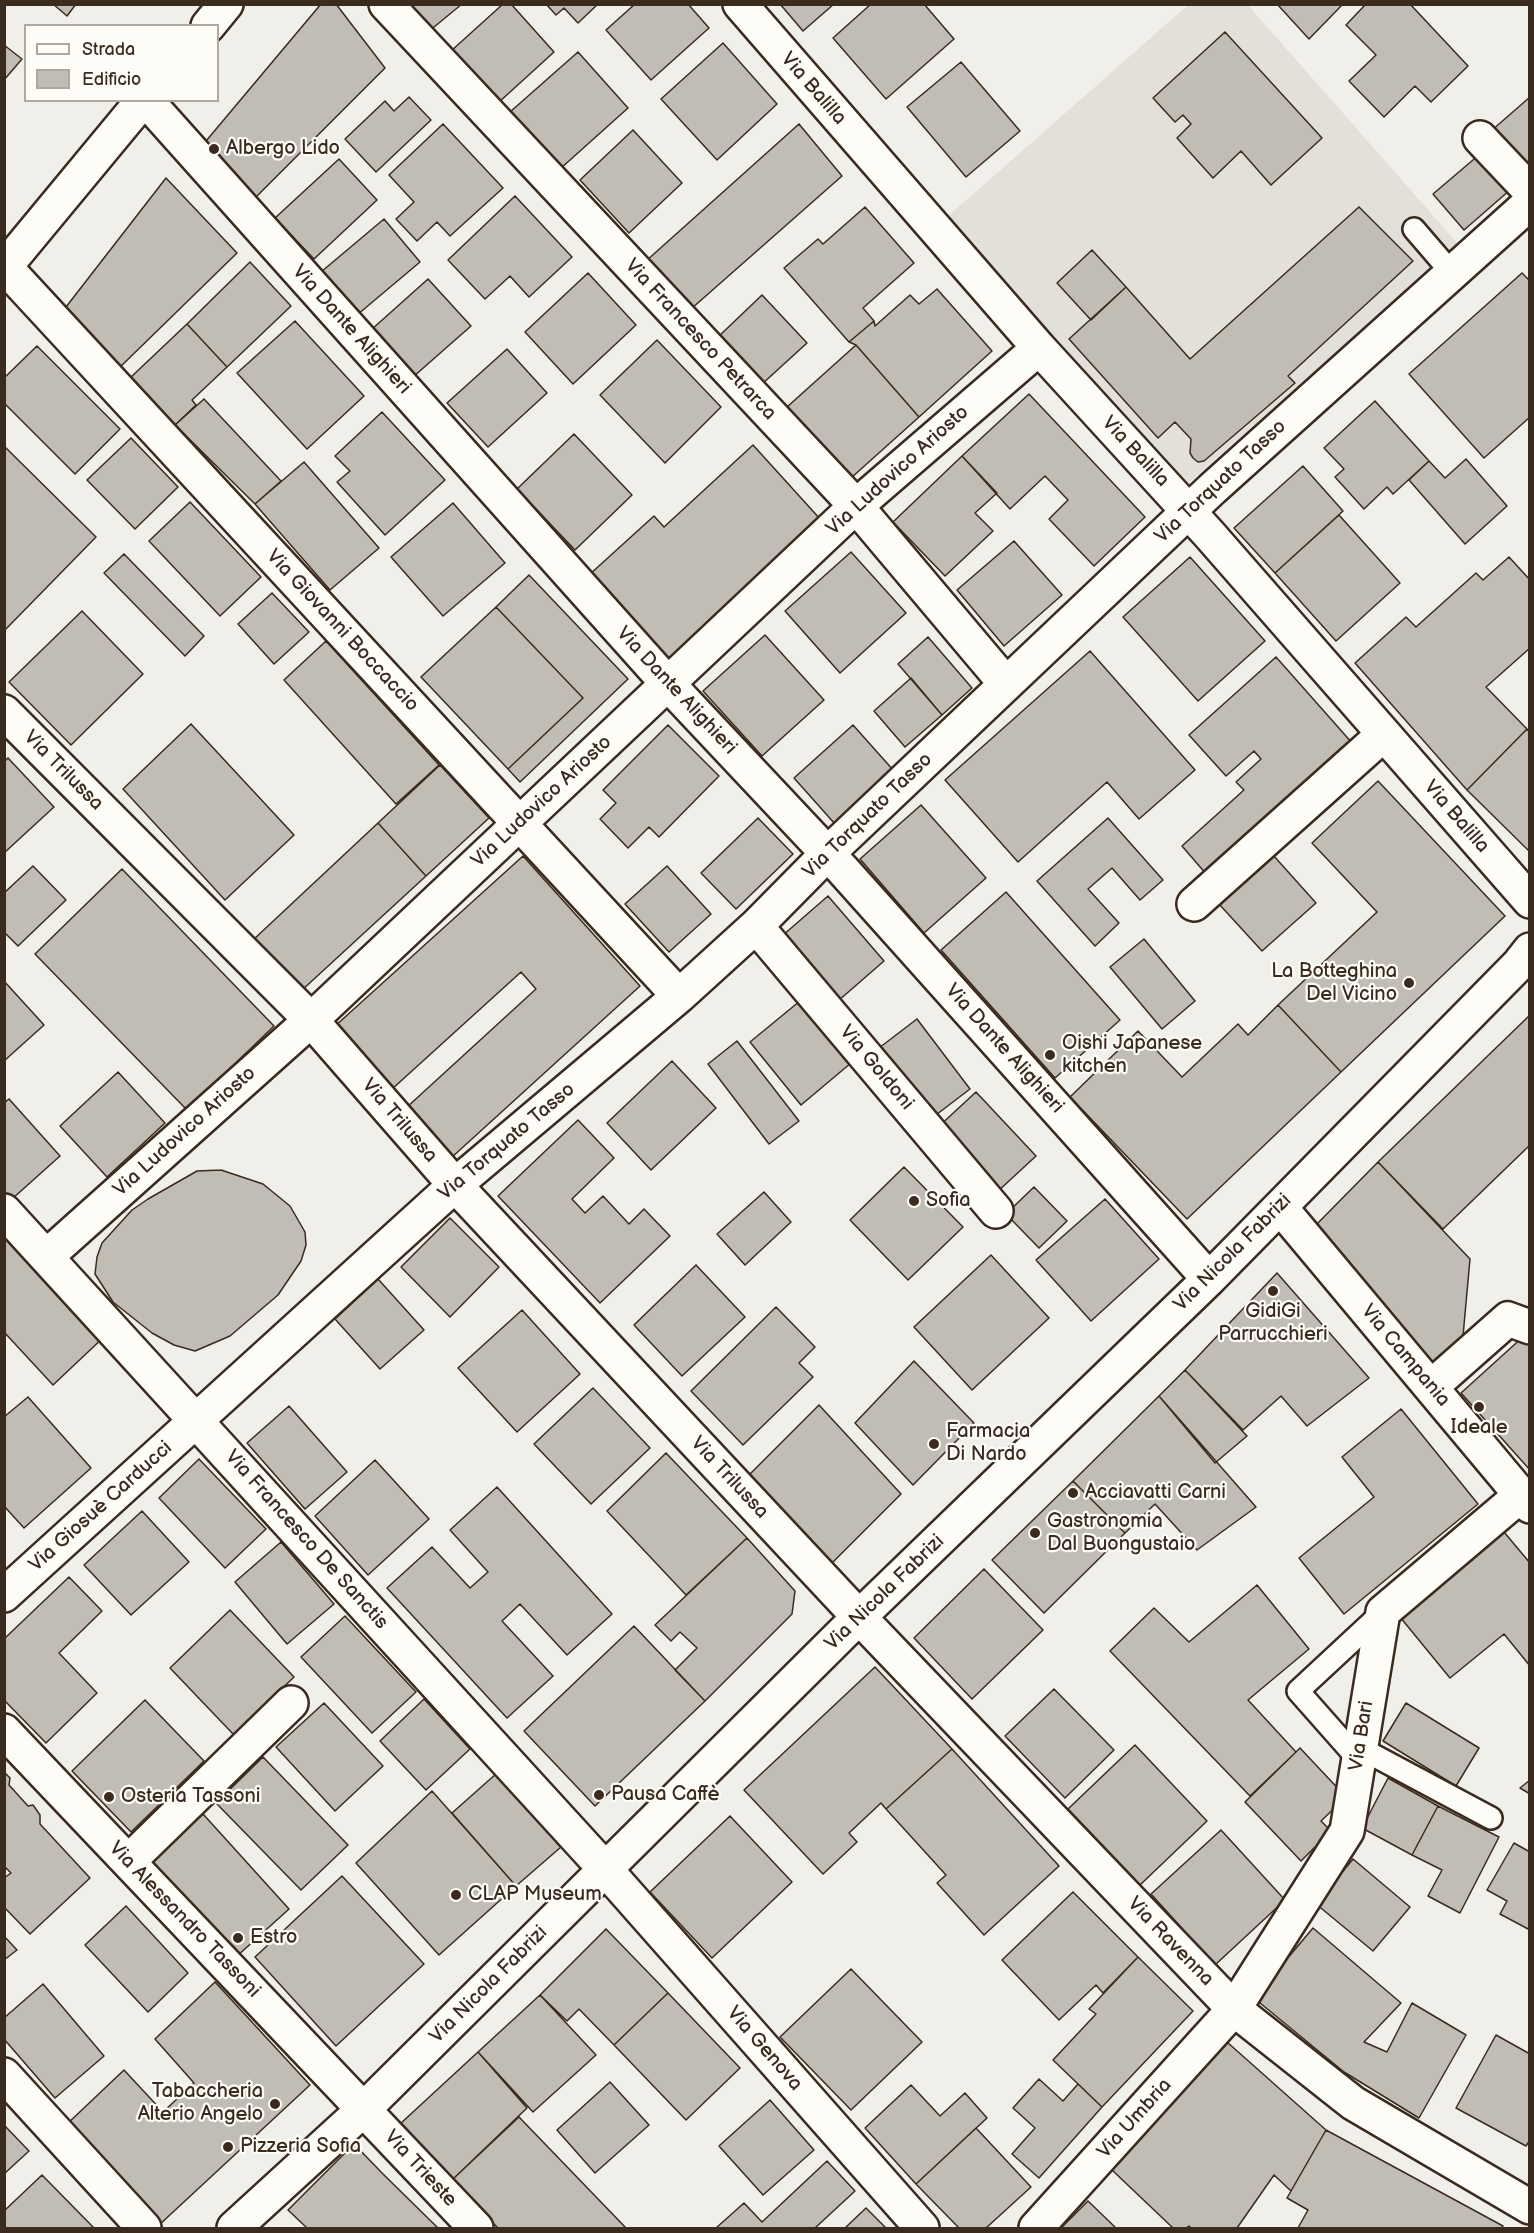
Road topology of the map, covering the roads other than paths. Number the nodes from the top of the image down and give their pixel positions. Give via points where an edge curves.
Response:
1 (226, 4) edge
2 (386, 4) edge
3 (740, 4) edge
4 (210, 24) edge
5 (142, 102) edge
6 (146, 102) edge
7 (1480, 138) dead end
8 (1530, 191) edge
9 (1530, 203) edge
10 (1414, 229) dead end
11 (5, 268) edge
12 (1451, 272) junction
13 (1039, 348) junction
14 (856, 506) junction
15 (1189, 511) junction
16 (1005, 684) junction
17 (669, 685) junction
18 (4, 712) edge
19 (1384, 734) junction
20 (519, 822) junction
21 (828, 853) junction
22 (1530, 901) edge
23 (1194, 904) dead end
24 (756, 926) junction
25 (1530, 950) edge
26 (679, 996) junction
27 (310, 1020) junction
28 (455, 1185) junction
29 (1280, 1207) junction
30 (996, 1210) dead end
31 (4, 1211) edge
32 (46, 1257) junction
33 (1209, 1279) junction
34 (1530, 1327) edge
35 (1431, 1387) junction
36 (197, 1419) junction
37 (1525, 1500) edge
38 (4, 1595) edge
39 (1383, 1612) junction
40 (859, 1617) junction
41 (291, 1703) dead end
42 (4, 1731) edge
43 (1360, 1754) junction
44 (1491, 1818) dead end
45 (129, 1862) junction
46 (606, 1870) junction
47 (1234, 2009) junction
48 (4, 2075) edge
49 (364, 2109) junction
50 (1530, 2207) edge
51 (144, 2229) edge
52 (234, 2229) edge
53 (476, 2229) edge
54 (921, 2229) edge
55 (1036, 2229) edge

1 - 4 street
2 - 14 street, Via Francesco Petrarca
3 - 13 street, Via Balilla
5 - 11 street
6 - 17 street, Via Dante Alighieri
7 - 8 street
9 - 12 street, Via Torquato Tasso
10 - 12 lane
11 - 20 street, Via Giovanni Boccaccio
12 - 15 street, Via Torquato Tasso
13 - 14 street, Via Ludovico Ariosto
13 - 15 street, Via Balilla
14 - 16 street, Via Francesco Petrarca
14 - 17 street, Via Ludovico Ariosto
15 - 16 street, Via Torquato Tasso
15 - 19 street, Via Balilla
16 - 21 street, Via Torquato Tasso
17 - 20 street, Via Ludovico Ariosto
17 - 21 street, Via Dante Alighieri
18 - 27 street, Via Trilussa
19 - 22 street, Via Balilla
19 - 23 street
20 - 26 street, Via Giovanni Boccaccio
20 - 27 street, Via Ludovico Ariosto
21 - 24 street, Via Torquato Tasso
21 - 33 street, Via Dante Alighieri
24 - 26 street, Via Torquato Tasso
24 - 30 street, Via Goldoni
25 - 29 street, Via Nicola Fabrizi
26 - 28 street, Via Torquato Tasso
27 - 28 street, Via Trilussa
27 - 32 street, Via Ludovico Ariosto
28 - 36 street, Via Torquato Tasso
28 - 40 street, Via Trilussa
29 - 33 street, Via Nicola Fabrizi
29 - 35 street, Via Campania
31 - 32 street, Via Francesco De Sanctis
32 - 36 street, Via Francesco De Sanctis
33 - 40 street, Via Nicola Fabrizi
34 - 35 street via 1508,1319
35 - 37 street, Via Campania
36 - 38 street, Via Giosuè Carducci
36 - 46 street, Via Francesco De Sanctis
37 - 39 street
39 - 43 street, Via Bari
39 - 43 lane via 1298,1690
40 - 46 street, Via Nicola Fabrizi
40 - 47 street, Via Ravenna
41 - 45 street
42 - 45 street, Via Alessandro Tassoni
43 - 44 lane
43 - 47 street, Via Bari via 1347,1831
45 - 49 street, Via Alessandro Tassoni
46 - 49 street, Via Nicola Fabrizi
46 - 54 street, Via Genova
47 - 50 street, Via Ravenna via 1353,2103
47 - 55 street, Via Umbria
48 - 51 street
49 - 52 street, Via Nicola Fabrizi
49 - 53 street, Via Trieste

